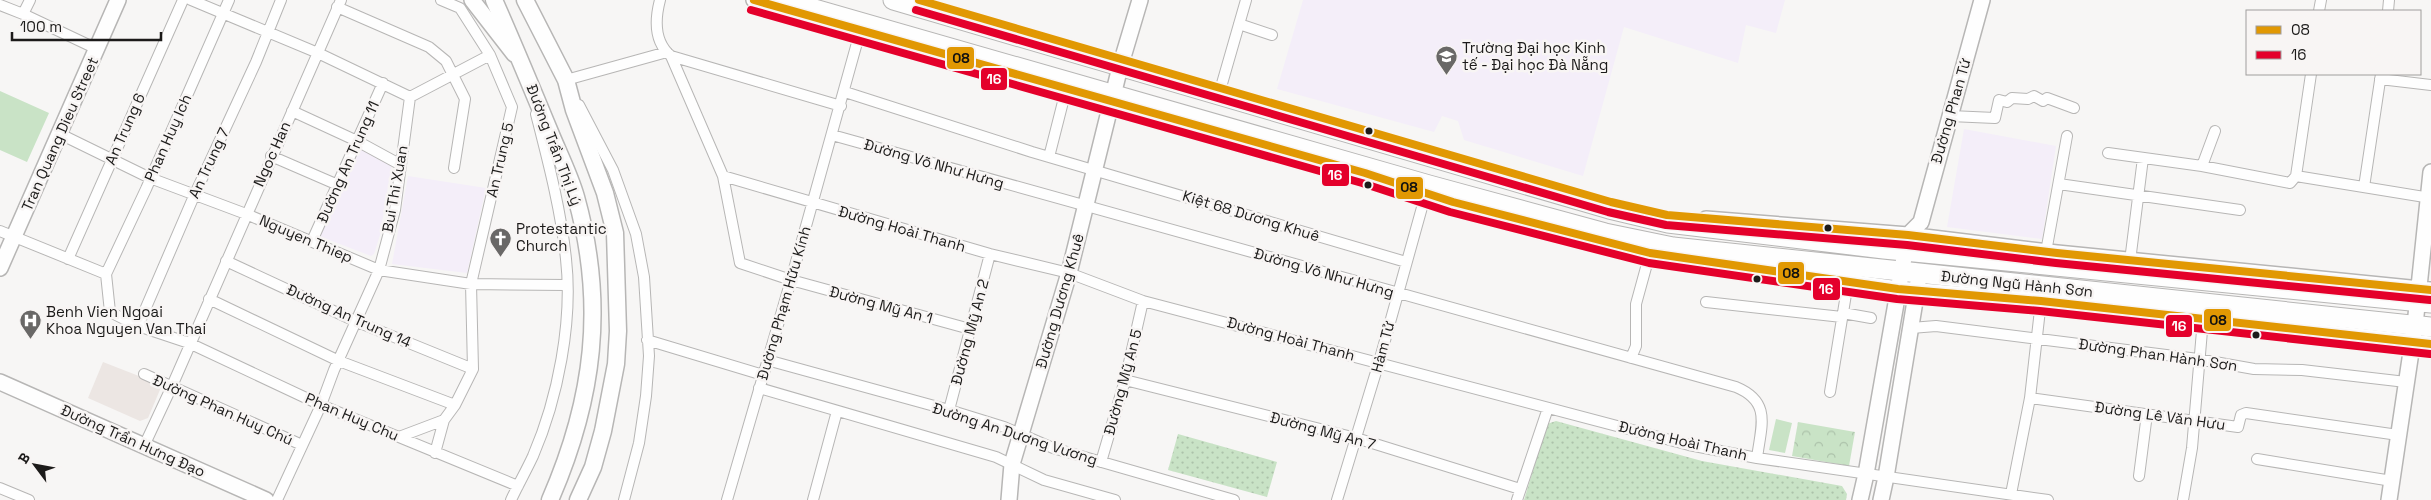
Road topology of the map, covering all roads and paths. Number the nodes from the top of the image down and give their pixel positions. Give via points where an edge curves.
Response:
1 (30, 0) edge
2 (118, 0) edge
3 (183, 0) edge
4 (191, 0) edge
5 (229, 0) edge
6 (281, 0) edge
7 (441, 0) edge
8 (472, 0) edge
9 (494, 0) edge
10 (660, 0) edge
11 (754, 0) edge
12 (782, 0) edge
13 (893, 0) edge
14 (919, 0) edge
15 (1140, 0) edge
16 (1246, 0) edge
17 (1982, 0) edge
18 (527, 2) edge
19 (339, 4) edge
20 (0, 5) edge
21 (23, 14) junction
22 (223, 14) junction
23 (1239, 24) junction
24 (269, 32) junction
25 (860, 32) junction
26 (1272, 35) dead end
27 (97, 49) junction
28 (318, 53) junction
29 (669, 54) junction
30 (490, 55) junction
31 (1121, 64) junction
32 (524, 66) junction
33 (452, 75) junction
34 (2311, 75) edge
35 (2380, 76) edge
36 (566, 80) junction
37 (384, 83) junction
38 (2431, 85) edge
39 (1066, 90) junction
40 (1220, 90) junction
41 (845, 92) junction
42 (410, 97) junction
43 (1113, 99) junction
44 (840, 106) junction
45 (2074, 108) dead end
46 (292, 112) junction
47 (1950, 116) junction
48 (2215, 131) dead end
49 (60, 134) junction
50 (832, 135) junction
51 (2067, 136) dead end
52 (357, 141) junction
53 (2108, 153) dead end
54 (271, 156) junction
55 (1049, 157) junction
56 (112, 158) junction
57 (2143, 158) junction
58 (401, 165) junction
59 (2202, 166) junction
60 (454, 168) dead end
61 (1096, 170) junction
62 (2431, 172) edge
63 (723, 176) junction
64 (2296, 176) junction
65 (150, 178) junction
66 (2059, 184) junction
67 (338, 185) junction
68 (2364, 187) junction
69 (1427, 189) junction
70 (2139, 195) junction
71 (194, 196) junction
72 (2430, 198) edge
73 (813, 203) junction
74 (1087, 207) junction
75 (2240, 210) dead end
76 (246, 214) junction
77 (7, 234) edge
78 (312, 241) junction
79 (1916, 244) junction
80 (2046, 252) junction
81 (1650, 253) junction
82 (990, 254) junction
83 (68, 259) junction
84 (226, 261) junction
85 (2130, 261) junction
86 (1406, 262) junction
87 (0, 268) edge
88 (379, 270) junction
89 (1069, 273) junction
90 (106, 274) junction
91 (792, 280) junction
92 (1909, 281) junction
93 (1848, 282) junction
94 (471, 284) junction
95 (566, 285) junction
96 (1398, 294) junction
97 (2424, 296) edge
98 (209, 299) junction
99 (1143, 301) junction
100 (2041, 301) junction
101 (1706, 302) dead end
102 (1843, 315) junction
103 (1871, 318) dead end
104 (2203, 319) junction
105 (355, 321) junction
106 (138, 326) junction
107 (1910, 328) junction
108 (970, 329) junction
109 (2419, 331) edge
110 (2038, 339) junction
111 (647, 340) junction
112 (189, 343) junction
113 (2431, 344) edge
114 (1631, 358) junction
115 (767, 360) junction
116 (2198, 360) junction
117 (338, 361) junction
118 (1380, 362) junction
119 (473, 368) junction
120 (144, 374) dead end
121 (763, 375) junction
122 (1125, 380) junction
123 (0, 382) edge
124 (2406, 382) junction
125 (172, 386) junction
126 (759, 388) junction
127 (1830, 392) dead end
128 (2030, 398) junction
129 (321, 405) junction
130 (455, 405) junction
131 (1548, 408) junction
132 (950, 410) junction
133 (837, 411) junction
134 (2147, 414) junction
135 (444, 420) junction
136 (2193, 421) junction
137 (1020, 433) junction
138 (2398, 435) junction
139 (399, 437) junction
140 (1356, 438) junction
141 (302, 445) junction
142 (144, 446) junction
143 (435, 453) junction
144 (1757, 458) junction
145 (2257, 459) dead end
146 (1101, 462) junction
147 (1012, 464) junction
148 (1866, 474) junction
149 (2139, 476) dead end
150 (1886, 478) junction
151 (2392, 481) junction
152 (518, 486) junction
153 (0, 488) edge
154 (1520, 489) junction
155 (2011, 494) junction
156 (1094, 497) edge
157 (29, 500) edge
158 (266, 500) edge
159 (277, 500) edge
160 (511, 500) edge
161 (550, 500) edge
162 (578, 500) edge
163 (624, 500) edge
164 (726, 500) edge
165 (813, 500) edge
166 (1010, 500) edge
167 (1115, 500) edge
168 (1234, 500) edge
169 (1337, 500) edge
170 (1517, 500) edge
171 (1860, 500) edge
172 (1881, 500) edge
173 (2048, 500) edge
174 (2183, 500) edge
175 (2389, 500) edge

1 - 21 street
2 - 27 main road, Tran Quang Dieu Street
3 - 56 street, An Trung 6
4 - 22 street
5 - 22 street, Phan Huy Ich
6 - 24 street, An Trung 7
7 - 30 street, An Trung 5 via 460,8
8 - 32 main road
9 - 32 main road, Đường Trần Thị Lý
10 - 29 street via 656,15 660,42
11 - 25 main road
12 - 43 highway, Đường Ngũ Hành Sơn
13 - 31 highway
14 - 31 main road
15 - 31 main road, Đường Dương Khuê
16 - 23 street
17 - 47 main road, Đường Phan Tứ
18 - 36 main road, Đường Trần Thị Lý
19 - 28 street, Ngoc Han
19 - 33 street via 434,50 446,60
20 - 21 street
21 - 27 street
22 - 24 street
22 - 65 street, Phan Huy Ich
23 - 26 street
23 - 40 street
24 - 28 street
24 - 71 street, An Trung 7
25 - 39 main road
25 - 41 street, Đường Phạm Hữu Kính
27 - 49 main road, Tran Quang Dieu Street
28 - 37 street
28 - 46 street, Ngoc Han
29 - 36 street
29 - 44 street
29 - 63 street
30 - 33 street
30 - 94 street, An Trung 5 via 512,107
31 - 40 main road
31 - 40 highway, Đường Ngũ Hành Sơn via 1144,73
31 - 43 main road, Đường Dương Khuê
32 - 95 street via 559,212
32 - 161 main road, Đường Trần Thị Lý via 576,195 592,288 592,347 584,402 569,457
33 - 42 street
33 - 60 street via 465,99
34 - 64 street
35 - 38 street
35 - 68 street
36 - 111 street via 613,170 636,234 646,303
36 - 162 main road, Đường Trần Thị Lý via 605,193 615,233 618,331 609,408 593,467
37 - 42 street
37 - 52 street, Đường An Trung 11
39 - 43 main road
39 - 55 street
40 - 79 highway, Đường Ngũ Hành Sơn via 1609,210 1668,223
41 - 44 street, Đường Phạm Hữu Kính
41 - 55 street
42 - 58 street, Bui Thi Xuan
43 - 61 main road, Đường Dương Khuê
43 - 69 highway, Đường Ngũ Hành Sơn
44 - 50 street, Đường Phạm Hữu Kính
45 - 47 street via 2034,96 2012,98 2008,102 1999,100 1995,118
46 - 52 street
46 - 54 street, Ngoc Han
47 - 79 main road, Đường Phan Tứ
48 - 59 street
49 - 56 street, Nguyen Thiep
49 - 77 main road, Tran Quang Dieu Street
50 - 73 street, Đường Phạm Hữu Kính
50 - 74 street, Đường Võ Như Hưng
51 - 66 street
52 - 58 street
52 - 67 street, Đường An Trung 11
53 - 57 street
54 - 67 street
54 - 76 street, Ngoc Han
55 - 61 street
56 - 65 street, Nguyen Thiep
56 - 83 street, An Trung 6
57 - 59 street
57 - 70 street
58 - 88 street, Bui Thi Xuan via 395,210
59 - 64 street via 2287,184
61 - 74 main road, Đường Dương Khuê
61 - 86 street, Kiệt 68 Dương Khuê
62 - 72 main road
63 - 73 street, Đường Hoài Thanh
63 - 91 street, Đường Mỹ An 1 via 740,263
64 - 68 street
65 - 71 street, Nguyen Thiep
65 - 90 street, Phan Huy Ich
66 - 70 street
66 - 80 street
67 - 78 street, Đường An Trung 11
68 - 72 street
69 - 81 main road, Đường Ngũ Hành Sơn
69 - 86 street, Hàm Tử
69 - 92 highway, Đường Ngũ Hành Sơn via 1673,247
70 - 75 street
70 - 85 street
71 - 76 street, Nguyen Thiep
71 - 106 street, An Trung 7
72 - 97 main road
73 - 82 street, Đường Hoài Thanh
73 - 91 street, Đường Phạm Hữu Kính
74 - 89 main road, Đường Dương Khuê
74 - 96 street, Đường Võ Như Hưng
76 - 78 street, Nguyen Thiep
76 - 84 street, Ngoc Han
77 - 83 street
77 - 87 main road, Tran Quang Dieu Street
78 - 88 street, Nguyen Thiep
79 - 80 main road
79 - 92 main road
79 - 97 highway, Đường Ngũ Hành Sơn
80 - 85 main road
81 - 93 main road, Đường Ngũ Hành Sơn
81 - 114 street via 1636,304 1636,346
82 - 89 street, Đường Hoài Thanh
82 - 108 street, Đường Mỹ An 2
83 - 90 street
84 - 98 street, Ngoc Han
84 - 105 street, Đường An Trung 14
85 - 97 main road
86 - 96 street, Hàm Tử
88 - 94 street, Nguyen Thiep
88 - 105 street, Bui Thi Xuan
89 - 99 street, Đường Hoài Thanh
89 - 137 main road, Đường Dương Khuê
90 - 106 street, Phan Huy Chu via 110,312
91 - 108 street, Đường Mỹ An 1
91 - 115 street, Đường Phạm Hữu Kính
92 - 93 main road, Đường Ngũ Hành Sơn
92 - 100 main road, Đường Ngũ Hành Sơn
92 - 107 main road
92 - 109 highway, Đường Ngũ Hành Sơn
92 - 148 main road
93 - 102 street
94 - 95 street, Nguyen Thiep
94 - 119 street, An Trung 5
95 - 152 street via 566,325 558,376 533,454
96 - 114 street, Đường Võ Như Hưng
96 - 118 street, Hàm Tử
97 - 109 main road
98 - 112 street, Ngoc Han
98 - 117 street
99 - 118 street, Đường Hoài Thanh
99 - 122 street, Đường Mỹ An 5
100 - 104 main road, Đường Ngũ Hành Sơn
100 - 110 street, Đường Ngũ Hành Sơn
101 - 102 street
102 - 103 street
102 - 127 street
104 - 109 main road, Đường Ngũ Hành Sơn via 2386,340
104 - 116 street
105 - 117 street, Bui Thi Xuan
105 - 119 street, Đường An Trung 14
106 - 112 street, Phan Huy Chu
107 - 110 street, Đường Phan Hành Sơn via 1936,326
107 - 150 main road
108 - 132 street, Đường Mỹ An 2
109 - 113 main road, Đường Ngũ Hành Sơn
109 - 124 main road
110 - 116 street, Đường Phan Hành Sơn
110 - 128 street, Đường Ngũ Hành Sơn
111 - 121 street
111 - 163 street via 644,419
112 - 125 street, Ngoc Han
112 - 129 street, Phan Huy Chu
114 - 144 street, Đường Võ Như Hưng via 1736,387 1756,398 1762,416
115 - 121 street, Đường Phạm Hữu Kính
115 - 132 street, Đường An Dương Vương
116 - 124 street, Đường Phan Hành Sơn via 2254,369 2287,368
116 - 136 street
117 - 129 street, Bui Thi Xuan
117 - 130 street
118 - 131 street, Đường Hoài Thanh
118 - 140 street, Hàm Tử
119 - 130 street
120 - 125 street, Đường Phan Huy Chú
121 - 126 street, Đường Phạm Hữu Kính
122 - 140 street, Đường Mỹ An 7
122 - 146 street, Đường Mỹ An 5
123 - 142 main road, Đường Trần Hưng Đạo
124 - 138 main road
125 - 141 street, Đường Phan Huy Chú
125 - 142 street, Ngoc Han
126 - 133 street, Đường An Dương Vương
126 - 164 street, Đường Phạm Hữu Kính
128 - 134 street, Đường Lê Văn Hưu
128 - 155 street, Đường Ngũ Hành Sơn
129 - 139 street, Phan Huy Chu
129 - 141 street, Bui Thi Xuan
130 - 135 street
131 - 144 street, Đường Hoài Thanh via 1689,445
131 - 154 street
132 - 137 street, Đường An Dương Vương
133 - 147 street, Đường An Dương Vương
133 - 165 street
134 - 136 street, Đường Lê Văn Hưu
134 - 149 street
135 - 139 street
135 - 143 street
136 - 138 street, Đường Lê Văn Hưu via 2238,427 2241,415 2246,413
136 - 174 street
137 - 146 street, Đường An Dương Vương via 1053,448
137 - 147 main road, Đường Dương Khuê
138 - 151 main road
139 - 143 street, Phan Huy Chu
140 - 154 street, Đường Mỹ An 7
140 - 169 street, Hàm Tử
141 - 159 street, Bui Thi Xuan
142 - 158 main road, Đường Trần Hưng Đạo
143 - 152 street, Phan Huy Chu
144 - 148 street, Đường Hoài Thanh
145 - 151 street
146 - 168 street, Đường An Dương Vương
147 - 156 street, Đường An Dương Vương via 1044,480
147 - 166 main road, Đường Dương Khuê
148 - 150 street, Đường Hoài Thanh
148 - 171 main road
150 - 155 street
150 - 172 main road
151 - 175 main road
152 - 160 street
153 - 157 street
154 - 170 street
155 - 173 street
156 - 167 street, Đường An Dương Vương

